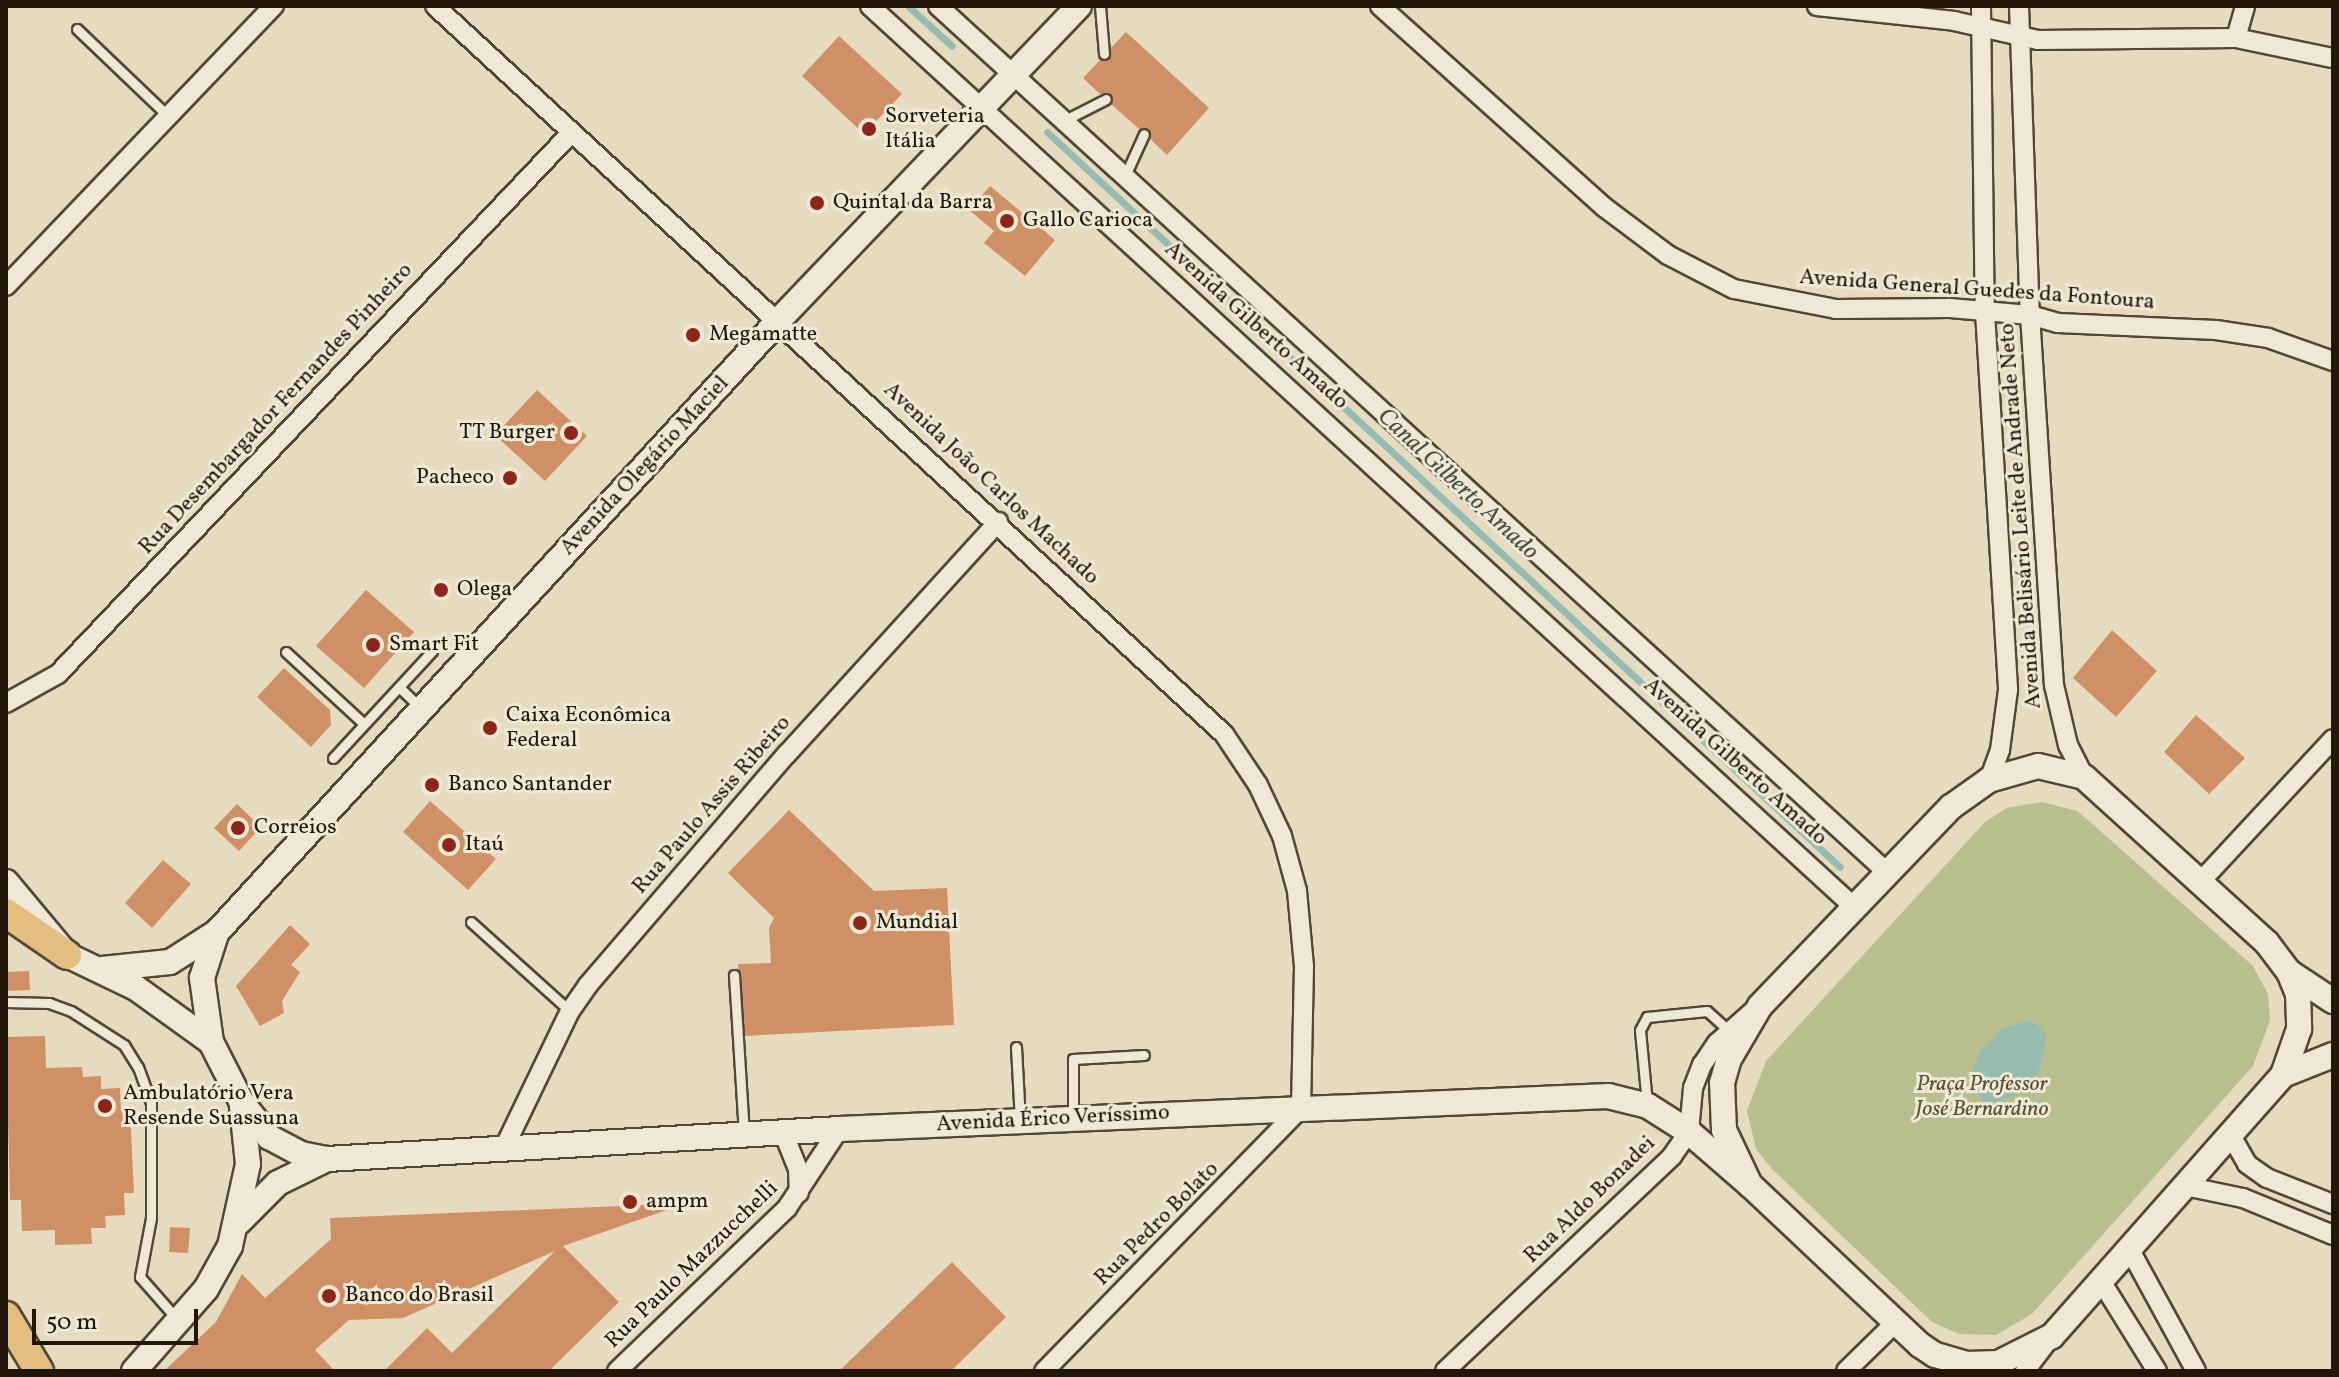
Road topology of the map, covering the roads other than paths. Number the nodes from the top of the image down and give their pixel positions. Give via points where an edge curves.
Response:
1 (274, 6) edge
2 (435, 6) edge
3 (870, 6) edge
4 (938, 6) edge
5 (1079, 6) edge
6 (1100, 6) edge
7 (1380, 6) edge
8 (1817, 6) edge
9 (1981, 6) edge
10 (2019, 6) edge
11 (2245, 6) edge
12 (1982, 26) junction
13 (77, 29) dead end
14 (2021, 38) junction
15 (2236, 38) junction
16 (1104, 54) dead end
17 (2333, 58) edge
18 (1015, 77) junction
19 (1106, 99) dead end
20 (984, 110) junction
21 (169, 117) junction
22 (1061, 122) junction
23 (570, 134) junction
24 (1144, 134) dead end
25 (1124, 178) junction
26 (6, 286) edge
27 (1985, 312) junction
28 (2030, 315) junction
29 (779, 320) junction
30 (2333, 361) edge
31 (998, 522) junction
32 (432, 651) dead end
33 (286, 652) dead end
34 (399, 687) junction
35 (6, 703) edge
36 (422, 709) junction
37 (364, 724) junction
38 (2333, 739) edge
39 (333, 758) dead end
40 (2084, 777) junction
41 (1989, 780) junction
42 (1889, 874) junction
43 (2202, 880) junction
44 (6, 882) edge
45 (1856, 909) junction
46 (6, 913) edge
47 (471, 922) dead end
48 (217, 932) junction
49 (67, 955) junction
50 (102, 969) junction
51 (2289, 972) junction
52 (734, 975) dead end
53 (2333, 1001) edge
54 (6, 1002) edge
55 (1760, 1006) junction
56 (570, 1011) junction
57 (1729, 1031) junction
58 (211, 1042) junction
59 (1016, 1047) dead end
60 (1144, 1055) dead end
61 (2333, 1055) edge
62 (2283, 1075) junction
63 (241, 1101) junction
64 (1648, 1106) junction
65 (1301, 1108) junction
66 (1073, 1118) junction
67 (1020, 1120) junction
68 (839, 1129) junction
69 (783, 1132) junction
70 (1689, 1132) junction
71 (744, 1134) junction
72 (2230, 1134) junction
73 (504, 1148) junction
74 (327, 1159) junction
75 (1750, 1185) junction
76 (2185, 1186) junction
77 (799, 1193) junction
78 (2333, 1204) edge
79 (239, 1222) junction
80 (2333, 1235) edge
81 (2130, 1250) junction
82 (2101, 1281) junction
83 (6, 1316) edge
84 (178, 1320) junction
85 (1895, 1323) junction
86 (2052, 1336) junction
87 (1942, 1363) edge
88 (39, 1371) edge
89 (134, 1371) edge
90 (617, 1371) edge
91 (1044, 1371) edge
92 (1445, 1371) edge
93 (1846, 1371) edge
94 (2025, 1371) edge
95 (2157, 1371) edge
96 (2196, 1371) edge

1 - 21 street
2 - 23 street, Avenida João Carlos Machado
3 - 20 street, Avenida Gilberto Amado
4 - 18 street, Avenida Gilberto Amado
5 - 18 main road, Avenida Olegário Maciel
6 - 16 lane
7 - 27 street, Avenida General Guedes da Fontoura via 1604,207 1701,274 1734,289 1799,304
8 - 12 street
9 - 12 street, Avenida Belisário Leite de Andrade Neto
10 - 14 street, Avenida Belisário Leite de Andrade Neto
11 - 15 street
12 - 14 street
12 - 27 street, Avenida Belisário Leite de Andrade Neto
13 - 21 lane
14 - 15 street
14 - 28 street, Avenida Belisário Leite de Andrade Neto
15 - 17 street
18 - 20 main road, Avenida Olegário Maciel
18 - 22 street, Avenida Gilberto Amado
19 - 22 lane
20 - 29 main road, Avenida Olegário Maciel
20 - 45 street, Avenida Gilberto Amado
21 - 26 street
22 - 25 street, Avenida Gilberto Amado
23 - 29 street, Avenida João Carlos Machado
23 - 35 street, Rua Desembargador Fernandes Pinheiro via 58,674
24 - 25 lane
25 - 42 street, Avenida Gilberto Amado
27 - 28 street, Avenida General Guedes da Fontoura
27 - 41 street, Avenida Belisário Leite de Andrade Neto via 2008,690 2000,750
28 - 30 street, Avenida General Guedes da Fontoura via 2058,323 2239,333
28 - 40 street, Avenida Belisário Leite de Andrade Neto via 2054,685 2068,745
29 - 31 street, Avenida João Carlos Machado
29 - 36 main road, Avenida Olegário Maciel
31 - 56 street, Rua Paulo Assis Ribeiro via 787,754
31 - 65 street, Avenida João Carlos Machado via 1224,734 1258,785 1282,836 1297,891 1304,966
32 - 34 lane
33 - 37 lane
34 - 36 lane
34 - 37 lane
36 - 48 main road, Avenida Olegário Maciel
37 - 39 lane
38 - 43 street
40 - 41 main road via 2038,766
40 - 43 main road
41 - 42 main road via 1951,807
42 - 45 main road
43 - 51 main road
44 - 49 main road
45 - 55 main road
46 - 49 highway
47 - 56 lane
48 - 50 main road, Avenida Olegário Maciel via 170,962
48 - 58 main road, Avenida Olegário Maciel via 202,978
49 - 50 main road
50 - 58 main road
51 - 53 main road
51 - 62 main road via 2298,994 2299,1029
52 - 71 lane
54 - 84 lane via 49,1003 71,1011 124,1045 138,1067 151,1103 151,1218 140,1277
55 - 57 street, Rua Aldo Bonadei
55 - 75 main road via 1729,1059 1720,1107 1731,1149
56 - 73 street, Rua Paulo Assis Ribeiro
57 - 64 lane via 1707,1011 1647,1017 1640,1030
57 - 70 street, Rua Aldo Bonadei via 1702,1065 1693,1088
58 - 63 main road
59 - 67 lane
60 - 66 lane via 1073,1059
61 - 62 main road
62 - 72 main road
63 - 74 main road via 255,1123 283,1147
63 - 79 main road via 248,1164
64 - 65 main road, Avenida Érico Veríssimo via 1608,1096
64 - 70 main road, Avenida Érico Veríssimo
65 - 66 main road, Avenida Érico Veríssimo
65 - 91 street, Rua Pedro Bolato
66 - 67 main road, Avenida Érico Veríssimo
67 - 68 main road, Avenida Érico Veríssimo
68 - 69 main road, Avenida Érico Veríssimo
68 - 77 street, Rua Paulo Mazzucchelli
69 - 71 main road, Avenida Érico Veríssimo
69 - 77 street, Rua Paulo Mazzucchelli via 798,1169
70 - 75 main road, Avenida Érico Veríssimo
70 - 92 street, Rua Aldo Bonadei via 1640,1189
71 - 73 main road, Avenida Érico Veríssimo
72 - 76 main road
72 - 78 street via 2247,1164 2267,1178
73 - 74 main road, Avenida Érico Veríssimo
74 - 79 main road via 278,1183
75 - 85 main road
76 - 80 street via 2243,1198
76 - 81 main road
77 - 90 street, Rua Paulo Mazzucchelli
79 - 84 main road via 214,1277
81 - 82 main road
81 - 96 street
82 - 86 main road
82 - 95 street
83 - 88 highway
84 - 89 main road
85 - 87 main road
85 - 93 street
86 - 87 main road via 1998,1363
86 - 94 street

